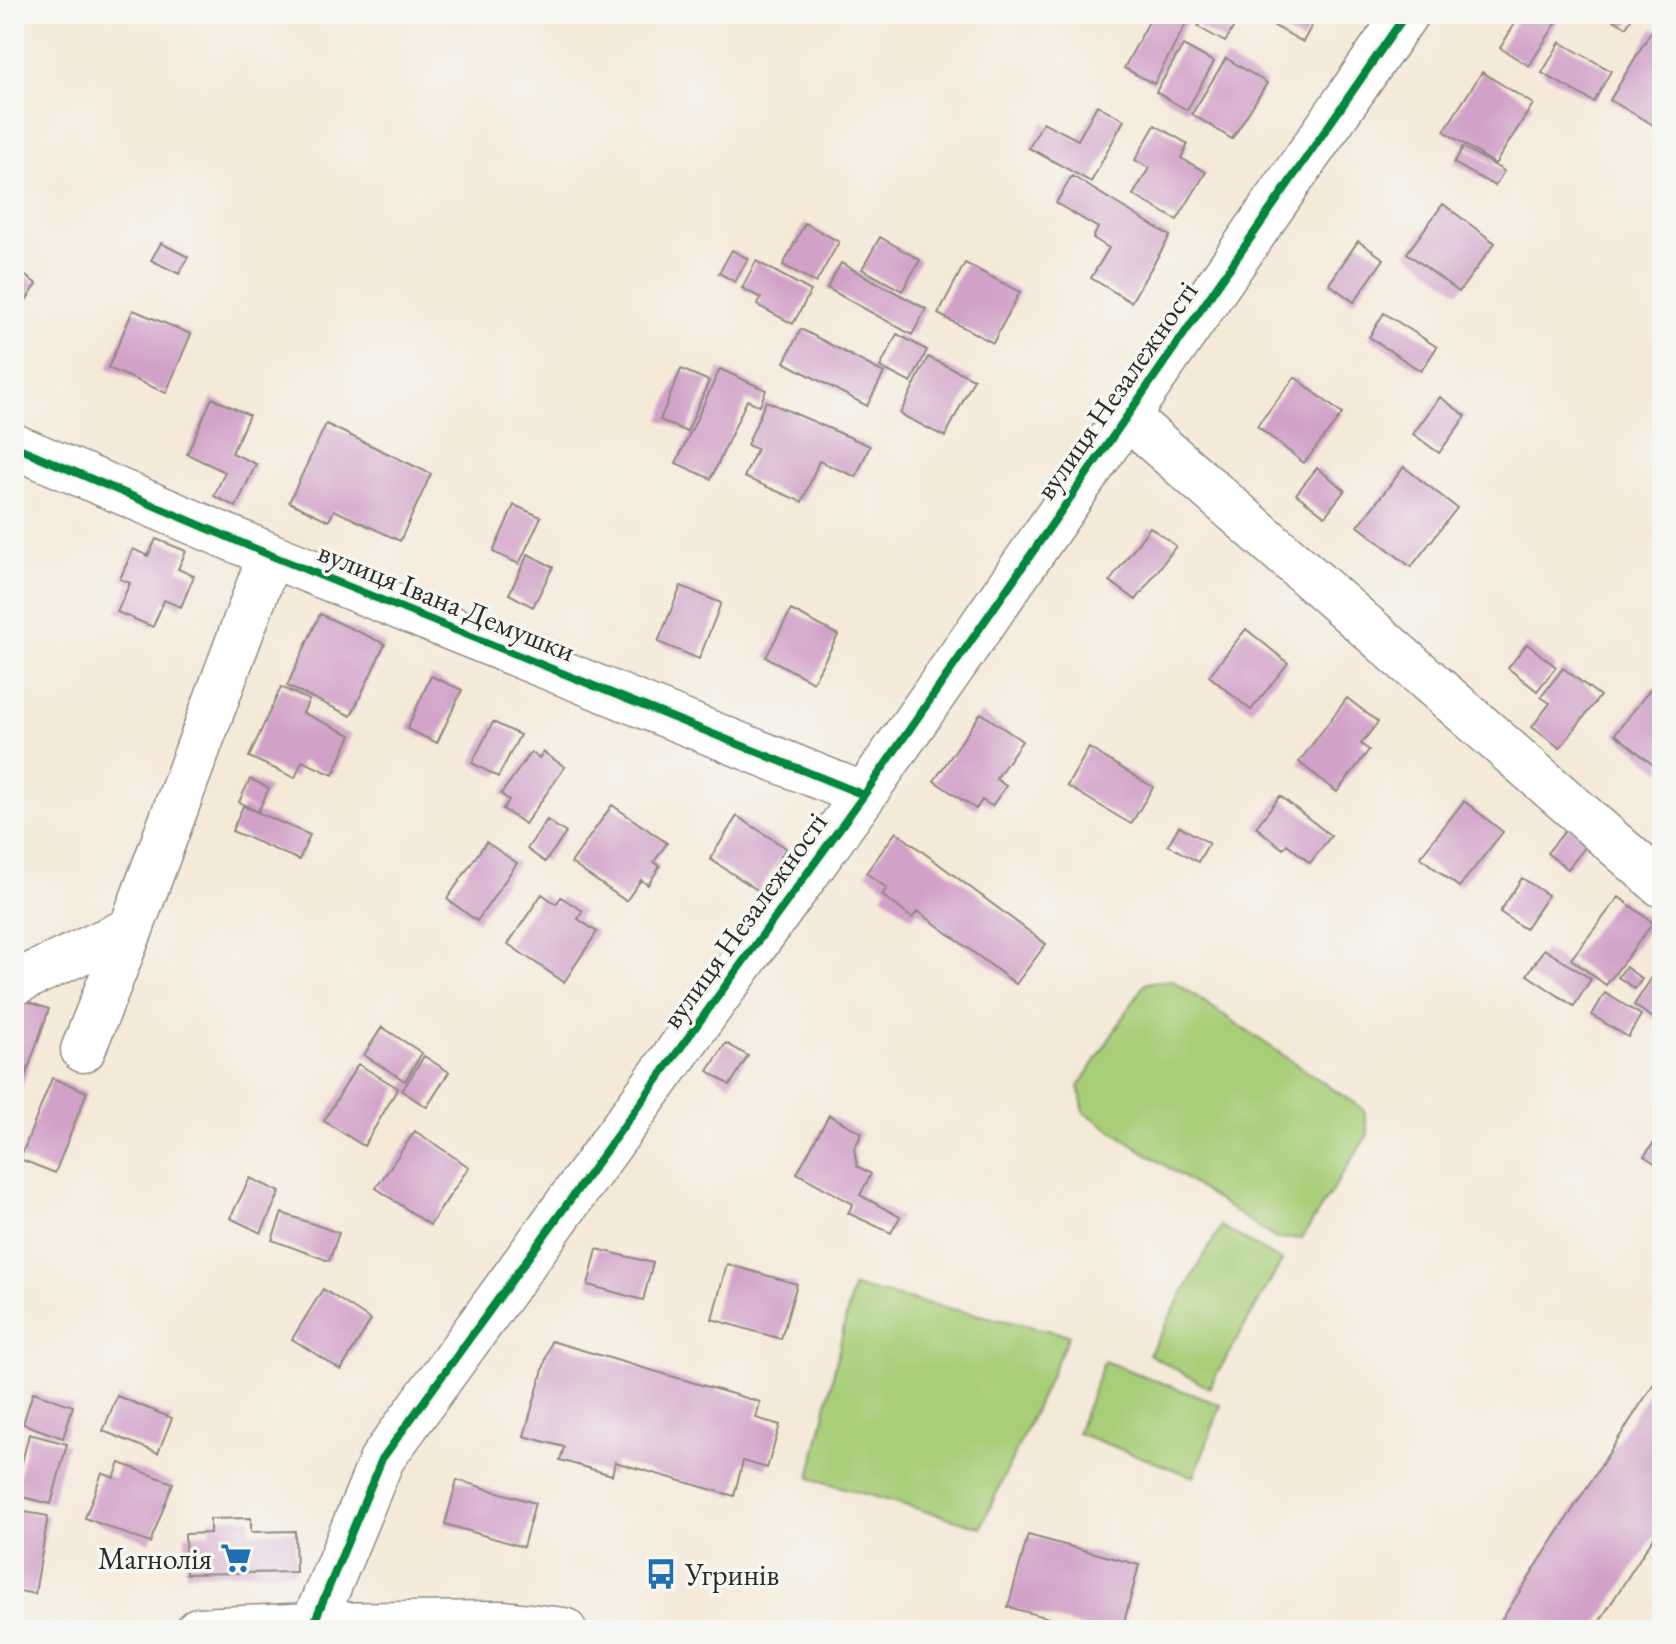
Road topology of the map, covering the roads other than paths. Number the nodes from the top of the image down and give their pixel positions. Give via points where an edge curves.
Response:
1 (1406, 14) edge
2 (1126, 416) junction
3 (14, 446) edge
4 (270, 555) junction
5 (864, 795) junction
6 (1662, 885) edge
7 (131, 929) junction
8 (14, 983) edge
9 (83, 1050) dead end
10 (312, 1628) edge
11 (198, 1630) edge
12 (564, 1630) edge

1 - 2 street, вулиця Незалежності
2 - 5 street, вулиця Незалежності
2 - 6 street
3 - 4 street, вулиця Івана Демушки
4 - 5 street, вулиця Івана Демушки
4 - 7 street
5 - 10 street, вулиця Незалежності via 382,1459
7 - 8 street
7 - 9 street
10 - 11 street
10 - 12 street via 504,1623

